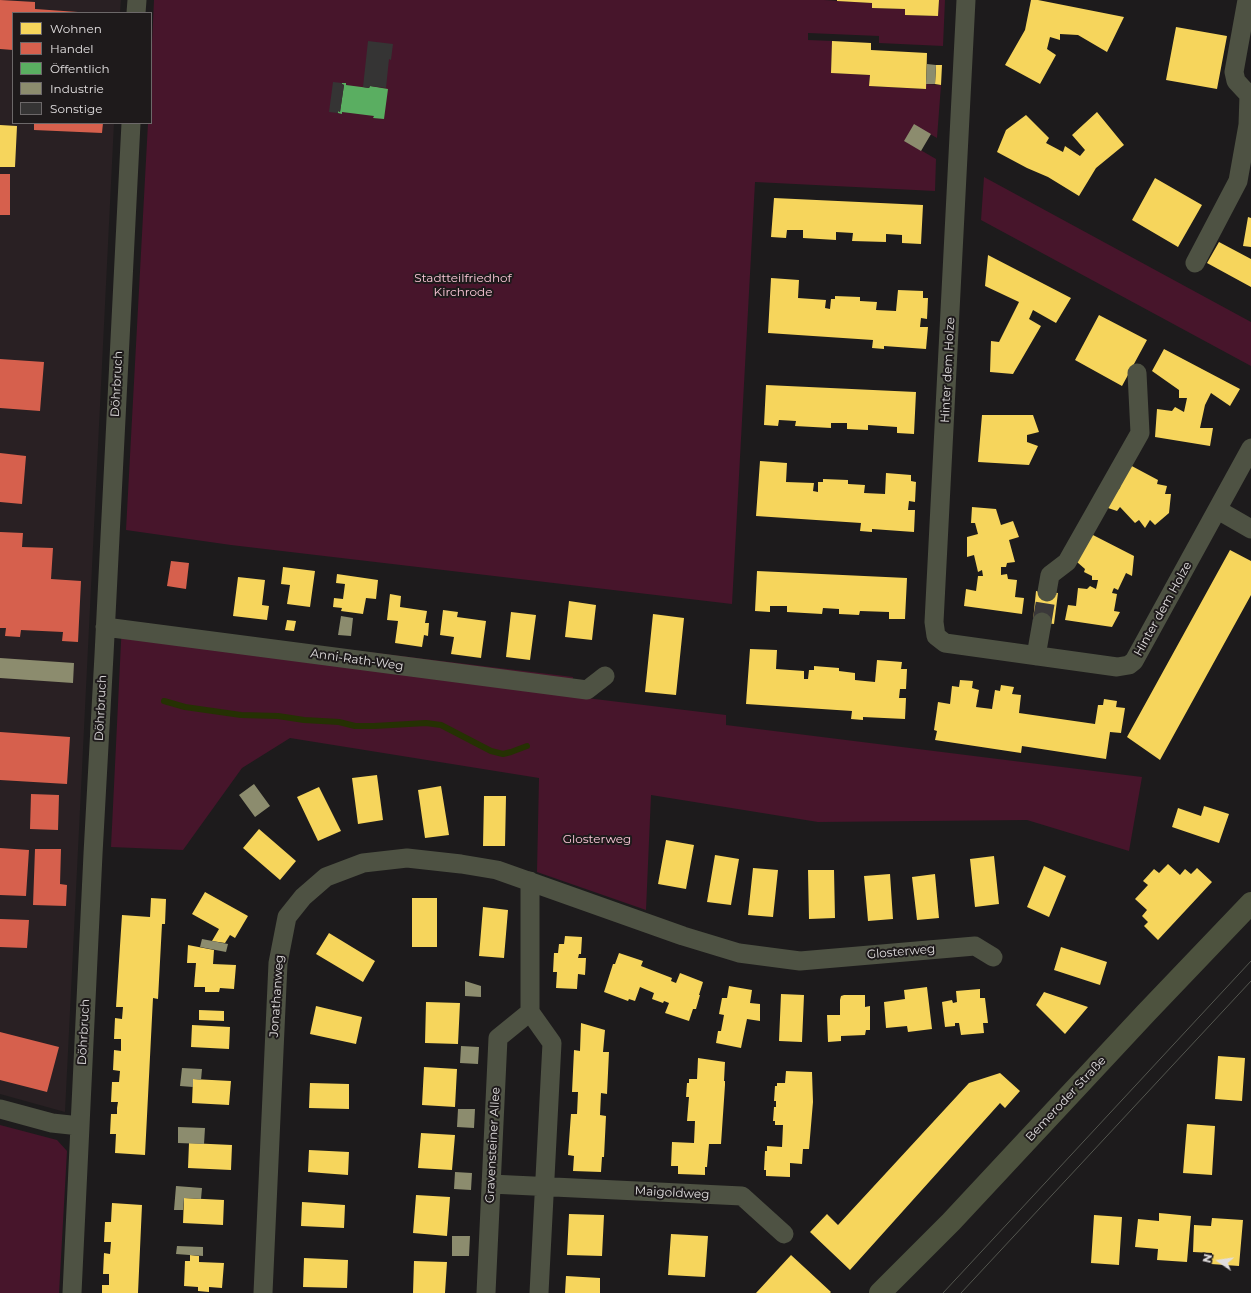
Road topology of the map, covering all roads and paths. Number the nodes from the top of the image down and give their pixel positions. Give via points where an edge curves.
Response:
1 (137, 0) edge
2 (966, 0) edge
3 (1249, 0) edge
4 (136, 12) edge
5 (131, 124) edge
6 (1195, 263) dead end
7 (1136, 373) dead end
8 (1251, 448) edge
9 (1218, 510) junction
10 (1251, 529) edge
11 (1047, 592) tunnel mouth
12 (1042, 622) tunnel mouth
13 (105, 627) junction
14 (1036, 656) junction
15 (605, 676) dead end
16 (530, 881) junction
17 (1251, 903) edge
18 (993, 957) dead end
19 (530, 1012) junction
20 (0, 1109) edge
21 (80, 1126) junction
22 (491, 1184) junction
23 (545, 1186) junction
24 (784, 1234) dead end
25 (72, 1293) edge
26 (263, 1293) edge
27 (486, 1293) edge
28 (539, 1293) edge
29 (880, 1293) edge

1 - 4 street
2 - 14 street, Hinter dem Holze via 934,629 936,636 945,643
3 - 6 street via 1234,72 1236,81 1249,95 1248,125 1238,181
5 - 13 street, Döhrbruch
7 - 11 street via 1140,433 1067,562 1050,575
8 - 9 street, Hinter dem Holze
9 - 10 street
9 - 14 street, Hinter dem Holze via 1134,661 1118,667
12 - 14 street
13 - 15 street, Anni-Rath-Weg via 588,690
13 - 21 street, Döhrbruch
16 - 18 street, Glosterweg via 683,936 739,953 800,960 975,946
16 - 19 street
16 - 26 street, Jonathanweg via 497,870 461,864 406,858 363,862 326,878 303,897 288,917 278,963
17 - 29 main road, Bemeroder Straße via 951,1222
19 - 22 street, Gravensteiner Allee via 498,1038
19 - 23 street via 552,1043
20 - 21 street via 52,1123
21 - 25 street, Döhrbruch
22 - 23 street, Maigoldweg
22 - 27 street, Gravensteiner Allee
23 - 24 street, Maigoldweg via 742,1196
23 - 28 street

